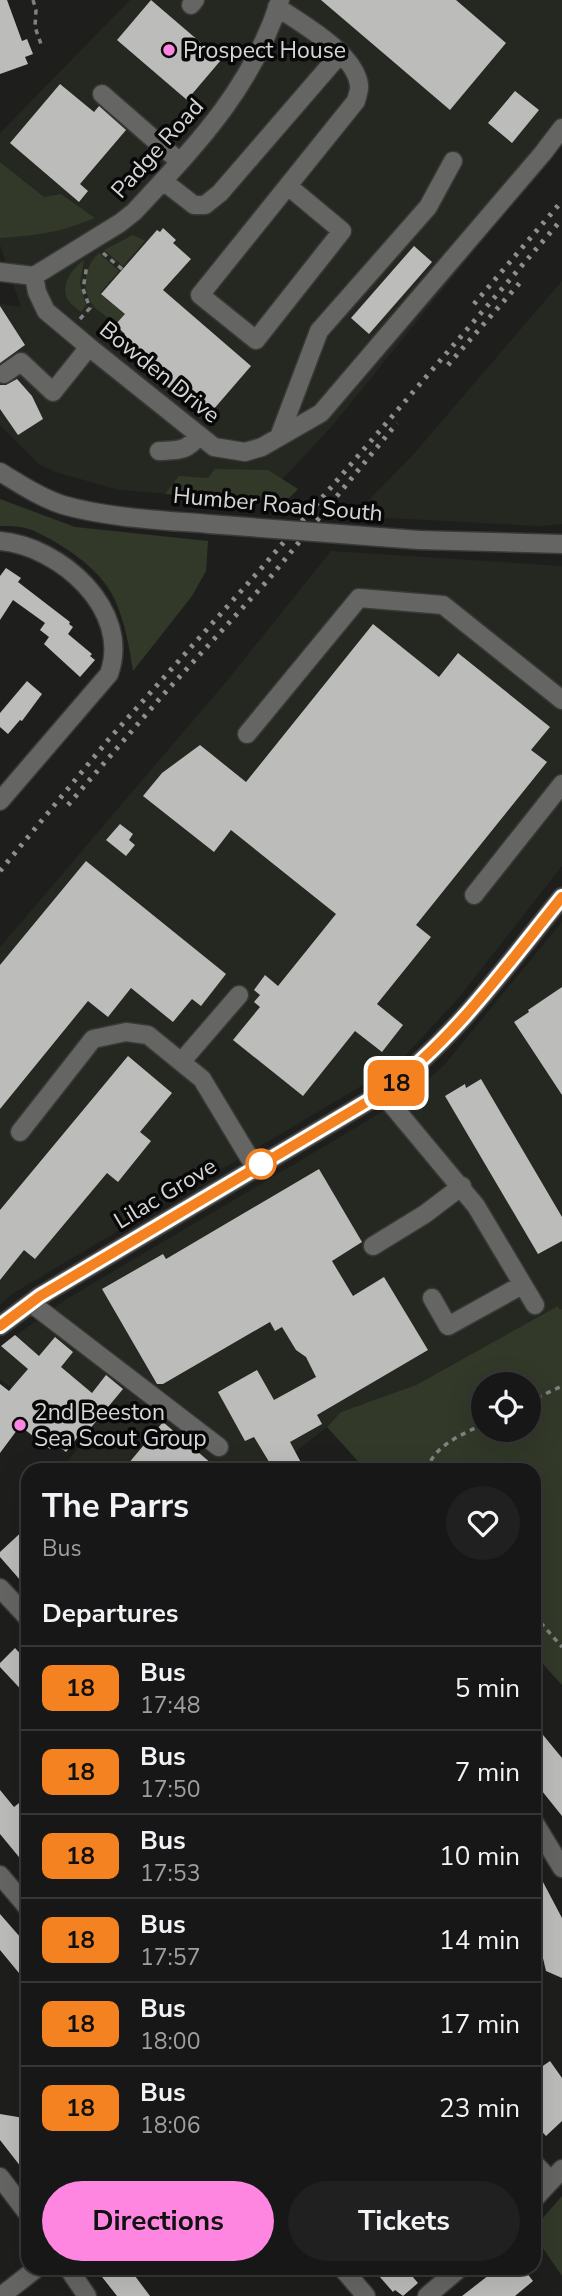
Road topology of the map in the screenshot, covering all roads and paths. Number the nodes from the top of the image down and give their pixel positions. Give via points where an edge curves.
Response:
1 (33, 0) edge
2 (279, 4) edge
3 (41, 44) dead end
4 (340, 54) junction
5 (102, 94) dead end
6 (562, 128) edge
7 (453, 160) dead end
8 (180, 163) junction
9 (163, 181) junction
10 (288, 186) junction
11 (85, 244) junction
12 (122, 270) dead end
13 (0, 272) edge
14 (27, 275) junction
15 (0, 279) edge
16 (69, 331) junction
17 (89, 347) junction
18 (4, 374) dead end
19 (199, 436) junction
20 (279, 437) junction
21 (159, 451) dead end
22 (0, 472) edge
23 (0, 541) edge
24 (562, 544) edge
25 (562, 700) edge
26 (247, 734) dead end
27 (562, 784) edge
28 (0, 801) edge
29 (474, 895) dead end
30 (562, 897) edge
31 (239, 995) dead end
32 (182, 1060) junction
33 (382, 1093) junction
34 (20, 1132) dead end
35 (255, 1167) junction
36 (462, 1186) junction
37 (373, 1246) dead end
38 (522, 1286) junction
39 (432, 1298) dead end
40 (31, 1303) junction
41 (535, 1305) dead end
42 (0, 1326) edge
43 (562, 1386) edge
44 (541, 1396) edge
45 (471, 1430) edge
46 (219, 1447) dead end
47 (430, 1463) edge
48 (0, 1588) edge
49 (21, 1610) edge
50 (541, 1623) edge
51 (562, 1647) edge
52 (541, 1834) edge
53 (562, 1868) edge
54 (0, 1875) edge
55 (21, 1900) edge
56 (556, 2175) edge
57 (0, 2177) edge
58 (541, 2191) edge
59 (21, 2205) edge
60 (28, 2275) edge
61 (73, 2275) edge
62 (348, 2275) edge
63 (452, 2275) edge
64 (1, 2296) edge
65 (87, 2296) edge
66 (366, 2296) edge
67 (427, 2296) edge

1 - 3 path
2 - 4 street
2 - 8 street, Padge Road via 238,89
4 - 9 street via 205,205 194,205
4 - 10 street via 353,67 359,86 356,101
5 - 8 street
6 - 20 street, Bowden Drive via 321,413
7 - 20 street via 428,207 320,331
8 - 9 street, Padge Road
9 - 11 street, Padge Road via 134,212
10 - 10 street via 342,231 256,340 200,295
11 - 12 path
11 - 14 street, Padge Road
11 - 16 path via 89,257 83,289 90,308
13 - 14 street
14 - 15 street, Padge Road
14 - 16 street, Bowden Drive via 46,311
16 - 17 street, Bowden Drive
17 - 18 street via 53,392 21,362
17 - 19 street, Bowden Drive
19 - 20 street, Bowden Drive via 214,447 245,452
19 - 21 street via 181,450
22 - 24 street, Humber Road South, bridge via 62,505 122,516 419,540
23 - 28 street via 45,555 89,589 100,601 115,646 109,674
25 - 26 street via 443,605 359,598
27 - 29 street
30 - 33 street, Lilac Grove via 455,1029
31 - 32 street
32 - 34 street via 148,1035 126,1032 93,1039
32 - 35 street via 202,1079
33 - 35 street, Lilac Grove
33 - 36 street
35 - 40 street, Lilac Grove
36 - 37 street
36 - 38 street
38 - 39 street via 448,1326
38 - 41 street
40 - 42 street, Lilac Grove
40 - 46 street
43 - 44 path
45 - 47 path via 444,1445
48 - 49 street
50 - 51 path
52 - 53 street
54 - 55 street
56 - 58 street
57 - 59 street
60 - 64 street
61 - 65 street
62 - 66 street
63 - 67 street

